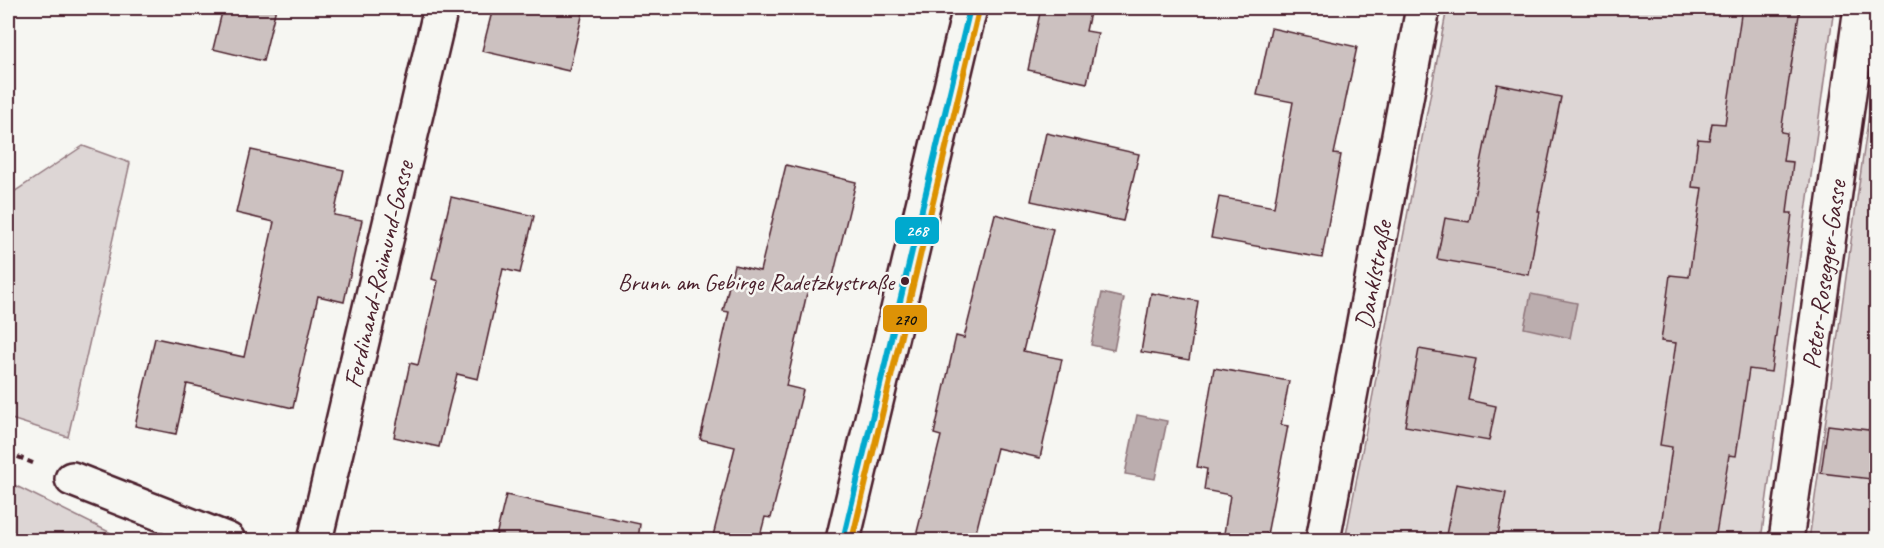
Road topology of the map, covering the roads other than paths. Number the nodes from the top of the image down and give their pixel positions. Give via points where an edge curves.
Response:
1 (441, 8) edge
2 (970, 8) edge
3 (1423, 8) edge
4 (1861, 8) edge
5 (72, 478) dead end
6 (228, 540) edge
7 (315, 540) edge
8 (843, 540) edge
9 (1323, 540) edge
10 (1785, 540) edge

1 - 7 street, Ferdinand-Raimund-Gasse
2 - 8 street
3 - 9 street, Danklstraße
4 - 10 street, Peter-Rosegger-Gasse
5 - 6 street

